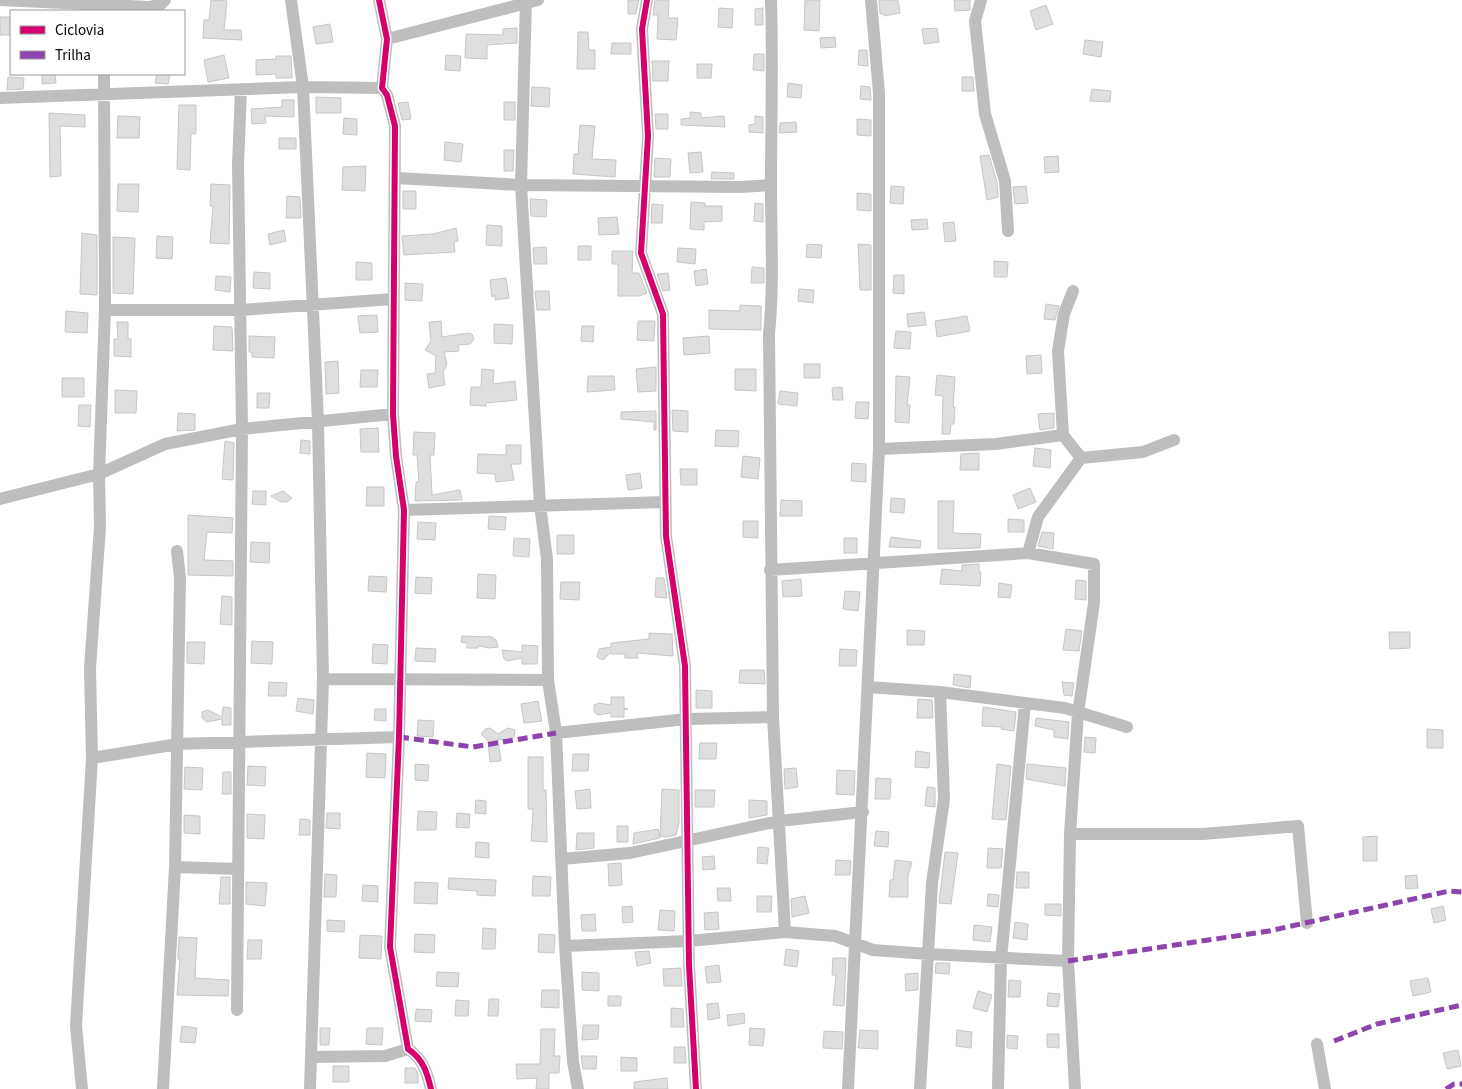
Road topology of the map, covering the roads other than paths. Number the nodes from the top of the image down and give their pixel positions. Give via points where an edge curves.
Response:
1 (0, 0) edge
2 (165, 0) edge
3 (291, 0) edge
4 (379, 0) edge
5 (538, 0) edge
6 (647, 0) edge
7 (771, 0) edge
8 (871, 0) edge
9 (981, 0) edge
10 (525, 2) edge
11 (108, 6) edge
12 (387, 39) junction
13 (104, 75) edge
14 (303, 87) junction
15 (382, 88) junction
16 (241, 89) junction
17 (103, 96) junction
18 (0, 98) edge
19 (396, 178) junction
20 (522, 185) junction
21 (771, 185) junction
22 (645, 186) junction
23 (1008, 231) dead end
24 (1073, 291) dead end
25 (393, 300) junction
26 (311, 306) junction
27 (105, 310) junction
28 (240, 310) junction
29 (393, 414) junction
30 (318, 422) junction
31 (242, 429) junction
32 (1062, 435) junction
33 (1174, 440) dead end
34 (879, 449) junction
35 (1081, 458) junction
36 (99, 474) junction
37 (0, 499) edge
38 (665, 502) junction
39 (540, 505) junction
40 (404, 510) junction
41 (177, 550) dead end
42 (1028, 552) junction
43 (873, 564) junction
44 (770, 570) junction
45 (400, 678) junction
46 (323, 679) junction
47 (548, 680) junction
48 (868, 687) junction
49 (940, 692) junction
50 (1025, 703) junction
51 (1078, 713) junction
52 (773, 717) junction
53 (686, 719) junction
54 (1127, 727) dead end
55 (556, 733) junction
56 (399, 737) junction
57 (320, 740) junction
58 (240, 742) junction
59 (178, 744) junction
60 (92, 758) junction
61 (863, 812) junction
62 (779, 821) junction
63 (1070, 834) junction
64 (688, 842) junction
65 (561, 859) junction
66 (175, 867) junction
67 (238, 869) junction
68 (1307, 923) dead end
69 (785, 932) junction
70 (689, 941) junction
71 (855, 942) junction
72 (565, 946) junction
73 (928, 954) junction
74 (1000, 959) junction
75 (1068, 962) junction
76 (237, 1010) dead end
77 (1317, 1044) dead end
78 (408, 1049) junction
79 (311, 1056) junction
80 (82, 1089) edge
81 (163, 1089) edge
82 (310, 1089) edge
83 (431, 1089) edge
84 (578, 1089) edge
85 (696, 1089) edge
86 (848, 1089) edge
87 (920, 1089) edge
88 (998, 1089) edge
89 (1074, 1089) edge
90 (1325, 1089) edge

1 - 11 street
2 - 11 street via 160,5 149,7
3 - 14 street
4 - 12 street
5 - 10 street
6 - 22 street via 642,29 648,136
7 - 21 street via 774,77
8 - 34 street via 879,92
9 - 23 street via 975,21 985,114 1005,181
10 - 12 street
10 - 20 street
12 - 15 street
13 - 17 street
14 - 15 street
14 - 16 street
14 - 26 street
15 - 19 street via 395,126
16 - 17 street
16 - 28 street via 238,165
17 - 18 street
17 - 27 street
19 - 20 street
19 - 25 street
20 - 22 street
20 - 39 street
21 - 22 street
21 - 44 street
22 - 38 street via 641,253 663,314
24 - 32 street via 1064,314 1058,351
25 - 26 street
25 - 29 street
26 - 28 street
26 - 30 street
27 - 28 street
27 - 36 street
28 - 31 street
29 - 30 street
29 - 40 street
30 - 31 street
30 - 46 street
31 - 36 street via 165,444
31 - 58 street
32 - 34 street via 996,444
32 - 35 street
33 - 35 street via 1143,452
34 - 43 street
35 - 42 street via 1038,517
36 - 37 street
36 - 60 street via 100,527 90,668
38 - 39 street
38 - 53 street via 666,536 685,666
39 - 40 street
39 - 47 street via 547,559
40 - 45 street
41 - 59 street via 180,578
42 - 43 street
42 - 51 street via 1094,564 1094,603
43 - 44 street
43 - 48 street
44 - 52 street
45 - 46 street
45 - 47 street
45 - 56 street
46 - 57 street
47 - 55 street
48 - 49 street
48 - 61 street
49 - 50 street
49 - 73 street via 944,799 932,883
50 - 51 street via 1065,708
50 - 74 street
51 - 54 street
51 - 63 street
52 - 53 street
52 - 62 street
53 - 55 street
53 - 64 street
55 - 65 street
56 - 57 street
56 - 78 street via 390,947
57 - 58 street
57 - 79 street
58 - 59 street
58 - 67 street
59 - 60 street
59 - 66 street
60 - 80 street via 76,1026
61 - 62 street
61 - 71 street
62 - 64 street
62 - 69 street
63 - 68 street via 1203,834 1298,826
63 - 75 street
64 - 65 street via 630,853
64 - 70 street
65 - 72 street
66 - 67 street
66 - 81 street
67 - 76 street
69 - 70 street
69 - 71 street via 835,936
70 - 72 street
70 - 85 street
71 - 73 street via 872,950
71 - 86 street
72 - 84 street via 573,1062
73 - 74 street
73 - 87 street
74 - 75 street
74 - 88 street
75 - 89 street
77 - 90 street
78 - 79 street via 386,1056
78 - 83 street via 427,1070
79 - 82 street

